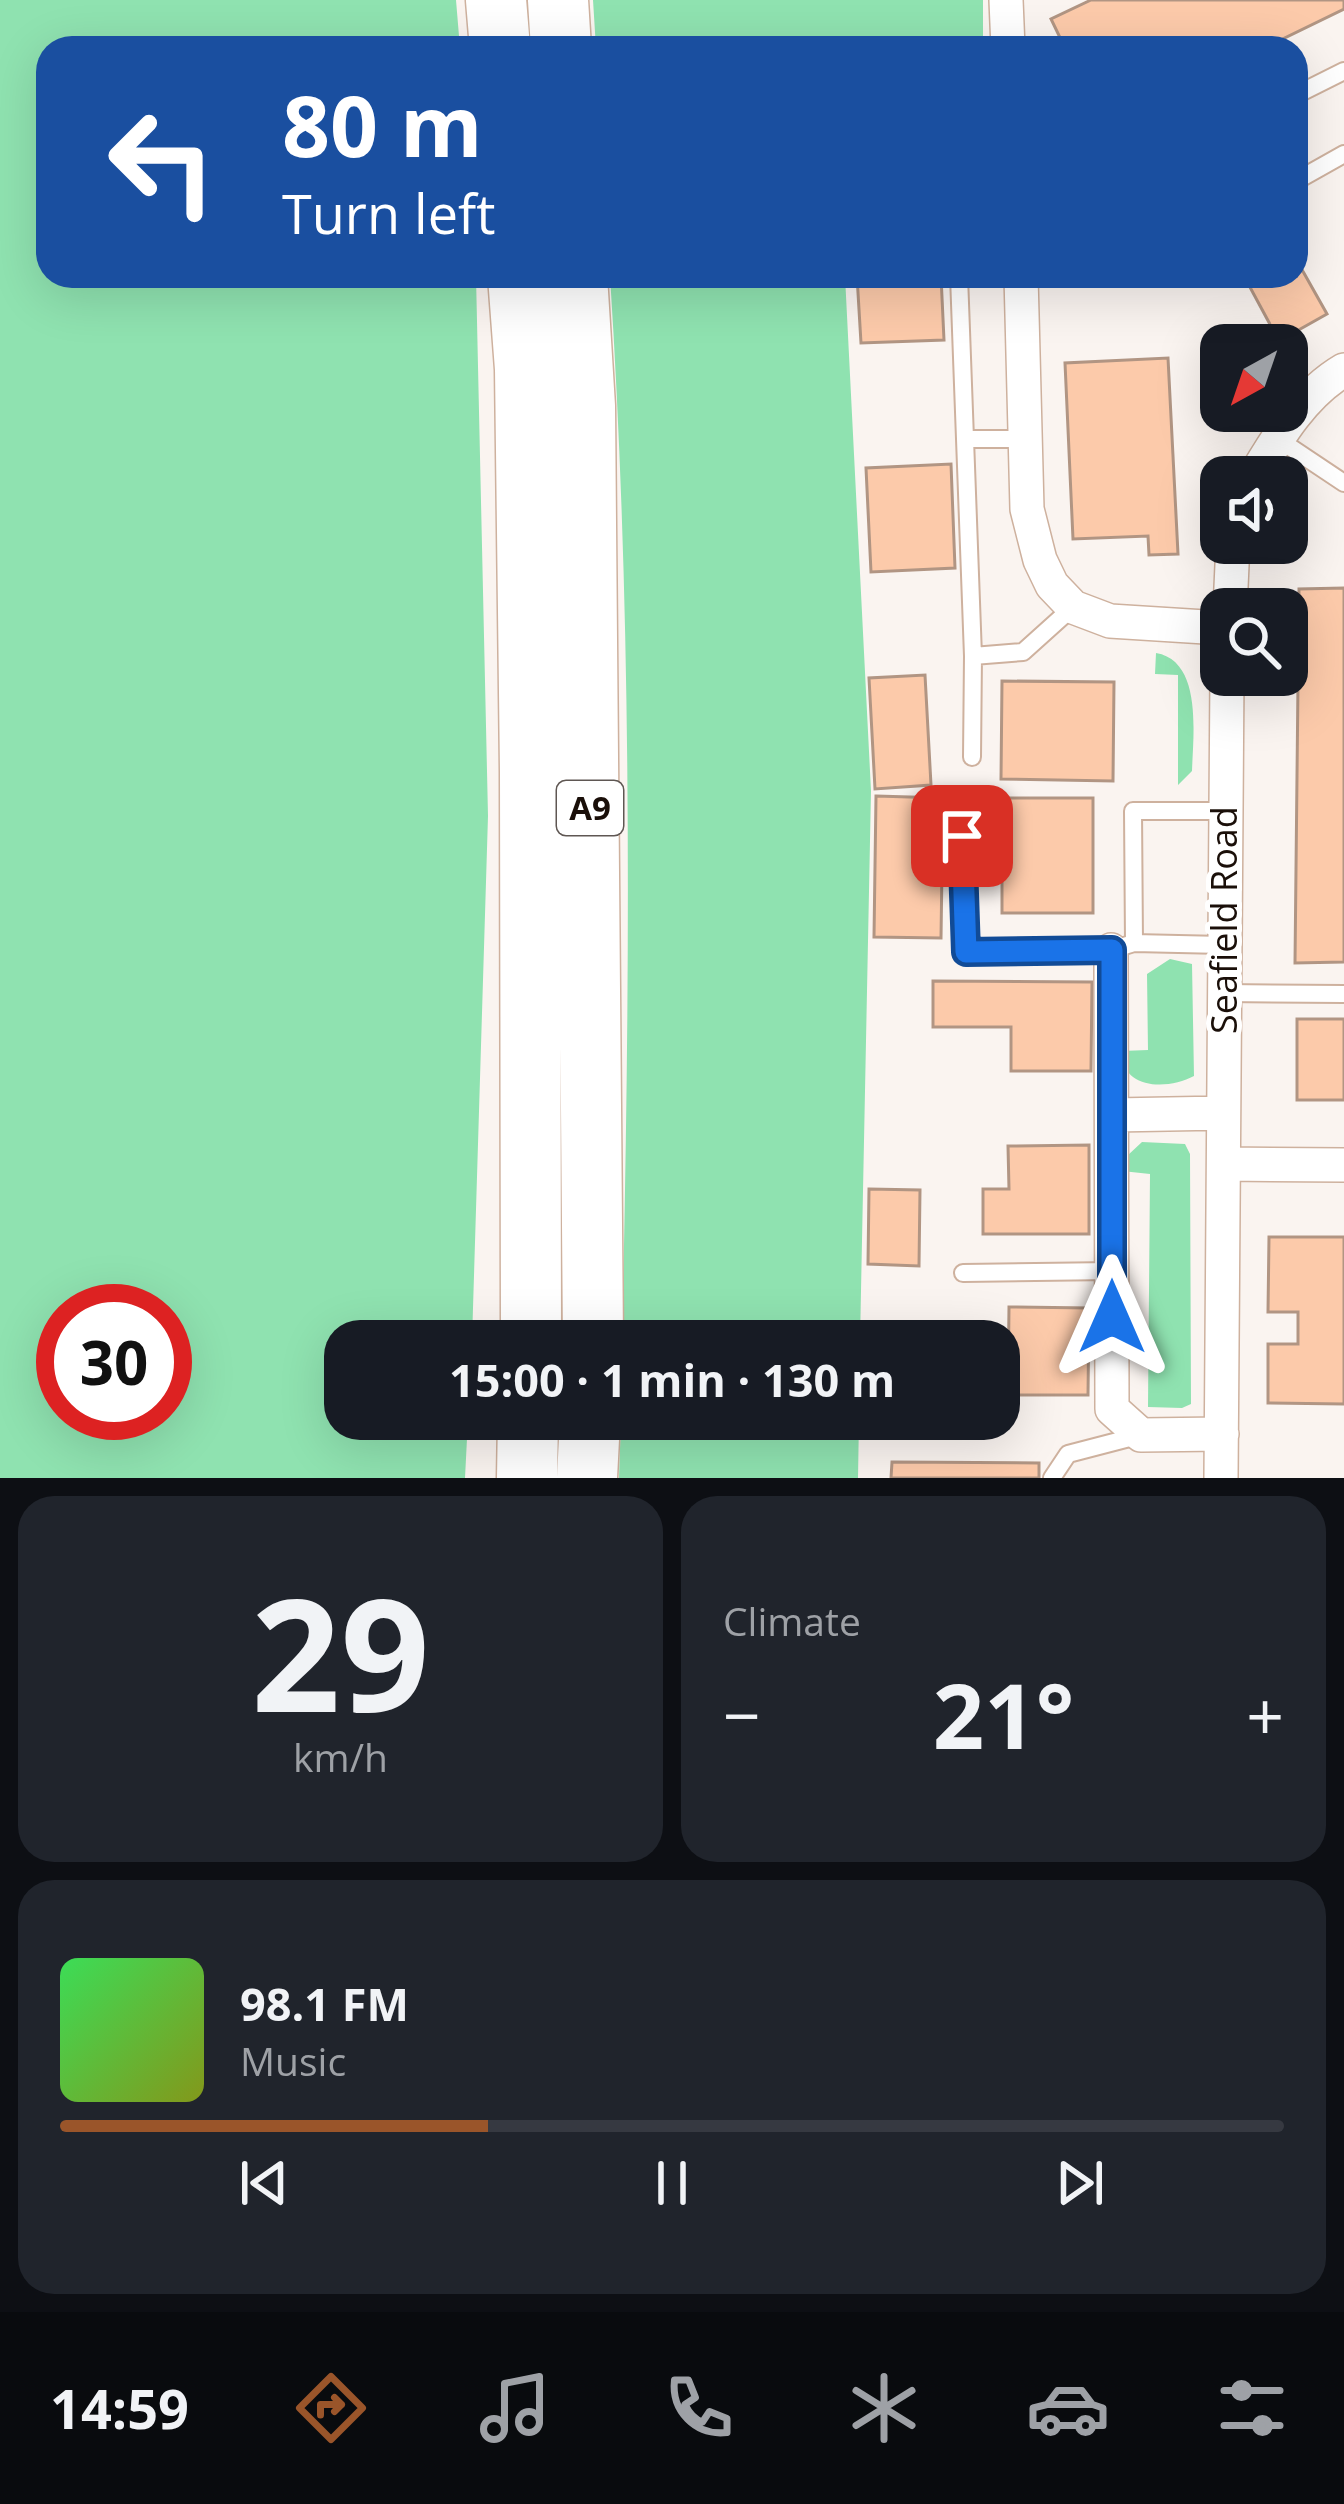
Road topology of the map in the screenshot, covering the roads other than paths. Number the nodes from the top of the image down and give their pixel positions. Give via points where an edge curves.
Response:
1 (496, 0) edge
2 (558, 0) edge
3 (1006, 0) edge
4 (499, 36) edge
5 (560, 36) edge
6 (1008, 36) edge
7 (1344, 71) edge
8 (1308, 89) edge
9 (1344, 154) edge
10 (1308, 174) edge
11 (519, 288) edge
12 (578, 288) edge
13 (959, 288) edge
14 (1021, 288) edge
15 (1344, 370) edge
16 (965, 439) junction
17 (1025, 439) junction
18 (1277, 439) junction
19 (1267, 456) edge
20 (1344, 483) edge
21 (1073, 607) junction
22 (1200, 627) edge
23 (973, 656) junction
24 (1227, 696) edge
25 (972, 758) dead end
26 (1224, 811) junction
27 (962, 836) dead end
28 (1223, 945) junction
29 (1123, 947) junction
30 (1223, 993) junction
31 (1344, 994) edge
32 (1223, 1113) junction
33 (1114, 1115) junction
34 (1224, 1164) junction
35 (1344, 1165) edge
36 (1112, 1270) junction
37 (963, 1273) dead end
38 (531, 1320) edge
39 (593, 1320) edge
40 (1222, 1434) junction
41 (1141, 1435) junction
42 (528, 1440) edge
43 (589, 1440) edge
44 (527, 1478) edge
45 (587, 1478) edge
46 (1052, 1478) edge
47 (1221, 1478) edge

1 - 4 highway
2 - 5 highway
3 - 6 street
7 - 8 lane
9 - 10 lane
11 - 38 highway, A9
12 - 39 highway, A9
13 - 16 lane
14 - 17 street
15 - 18 street
16 - 17 lane
16 - 23 lane
17 - 21 street via 1027,509 1040,560
18 - 19 street
18 - 20 lane
21 - 22 street via 1111,621
21 - 23 lane via 1022,652
23 - 25 lane
24 - 26 street, Seafield Road
26 - 28 street, Seafield Road
26 - 29 lane via 1133,811
27 - 29 lane via 966,952
28 - 29 lane
28 - 30 street, Seafield Road
29 - 33 street
30 - 31 lane
30 - 32 street, Seafield Road
32 - 33 street
32 - 34 street, Seafield Road
33 - 36 street
34 - 35 street
34 - 40 street, Seafield Road
36 - 37 lane
36 - 41 street via 1112,1409
40 - 41 street
40 - 47 street, Seafield Road
41 - 46 lane via 1068,1454
42 - 44 highway
43 - 45 highway

